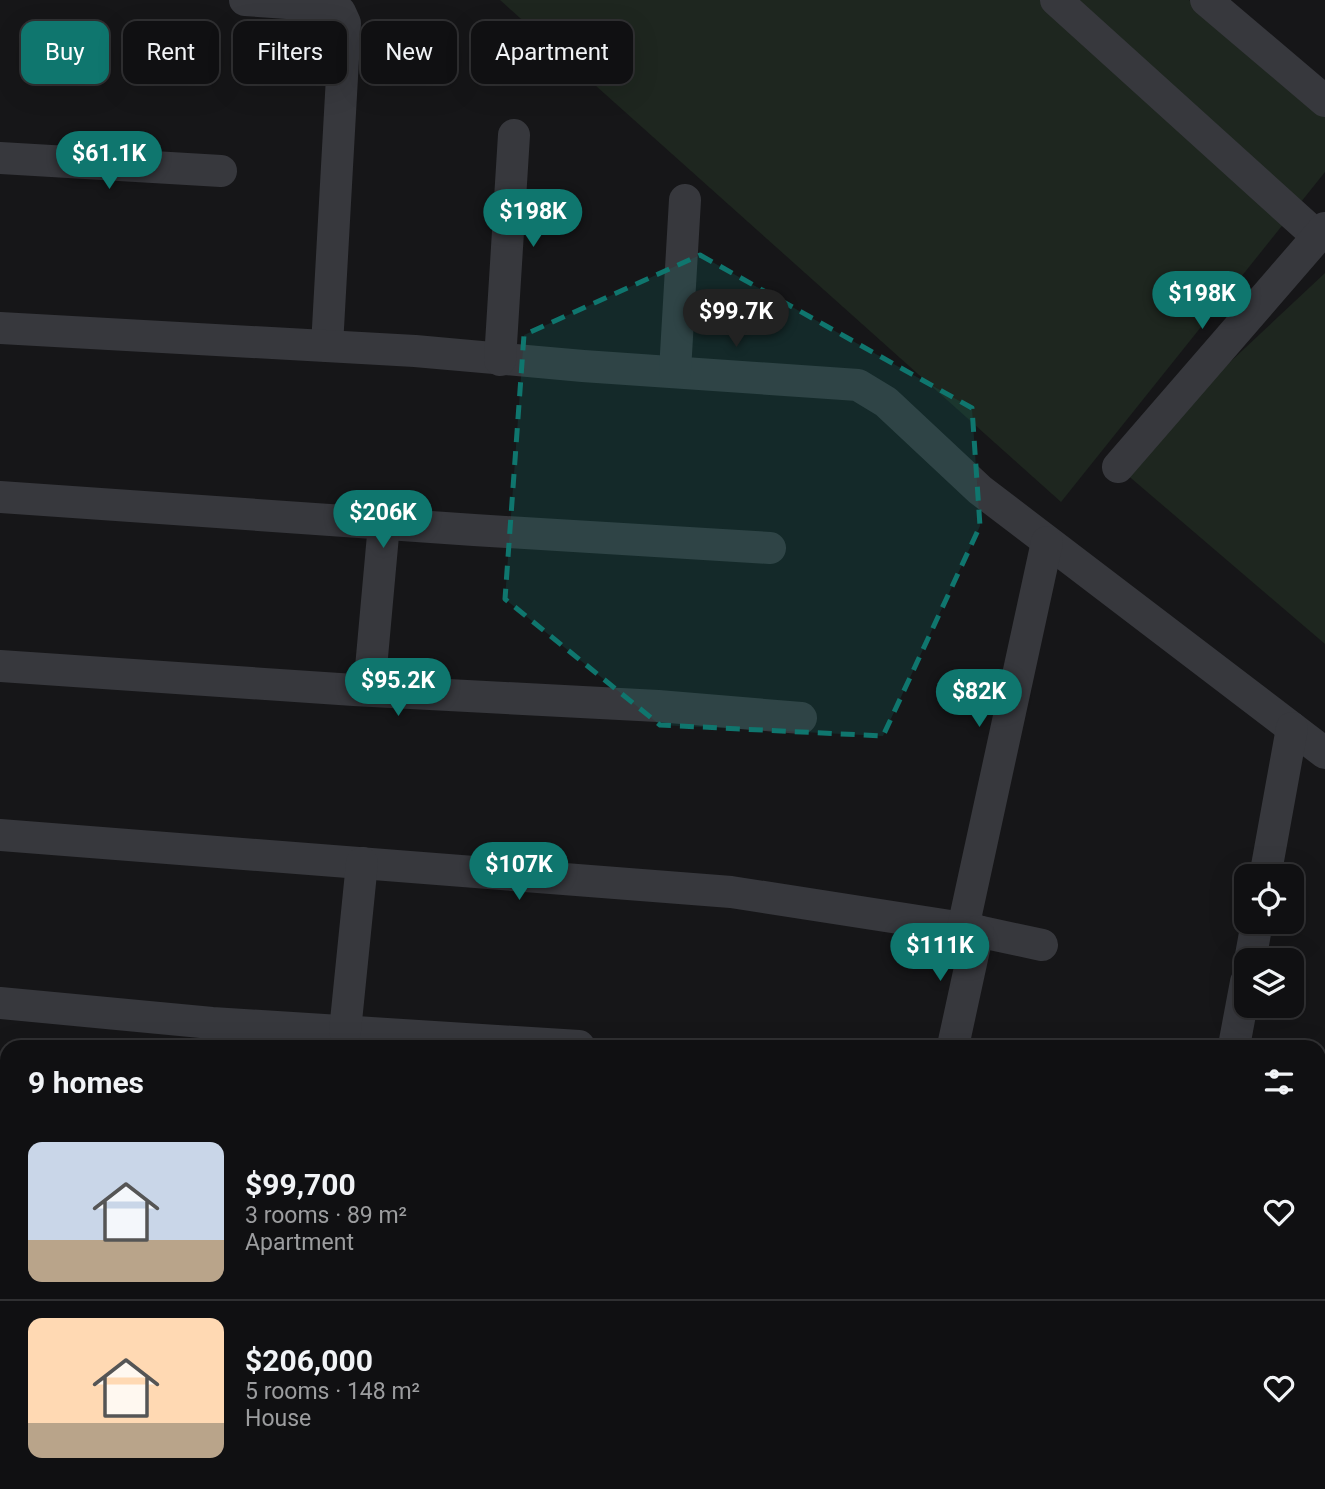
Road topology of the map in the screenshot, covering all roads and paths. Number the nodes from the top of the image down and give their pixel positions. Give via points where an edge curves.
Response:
1 (245, 0) edge
2 (1056, 0) edge
3 (1206, 0) edge
4 (298, 2) edge
5 (1325, 101) edge
6 (514, 135) dead end
7 (0, 158) edge
8 (221, 172) dead end
9 (685, 200) dead end
10 (1321, 233) edge
11 (0, 328) edge
12 (327, 346) junction
13 (500, 360) junction
14 (675, 371) junction
15 (1118, 467) dead end
16 (0, 497) edge
17 (384, 524) junction
18 (1047, 542) junction
19 (770, 548) dead end
20 (0, 666) edge
21 (369, 690) junction
22 (801, 718) dead end
23 (1292, 728) junction
24 (1325, 754) edge
25 (0, 835) edge
26 (362, 863) junction
27 (1267, 864) edge
28 (970, 930) junction
29 (1042, 945) dead end
30 (0, 1003) edge
31 (1239, 1018) edge
32 (345, 1031) junction
33 (485, 1040) edge
34 (954, 1040) edge
35 (1235, 1040) edge

1 - 4 street
2 - 10 street
3 - 5 street
4 - 12 street via 330,6 340,12 345,23
6 - 13 street
7 - 8 street
9 - 14 street
10 - 15 street
11 - 12 street
12 - 13 street
13 - 14 street
14 - 18 street via 858,385 886,402 980,490
16 - 17 street
17 - 19 street
17 - 21 street
18 - 23 street
18 - 28 street
20 - 21 street
21 - 22 street
23 - 24 street
23 - 27 street
25 - 26 street
26 - 28 street via 731,892
26 - 32 street
28 - 29 street
28 - 34 street
30 - 32 street
31 - 35 street
32 - 33 street

